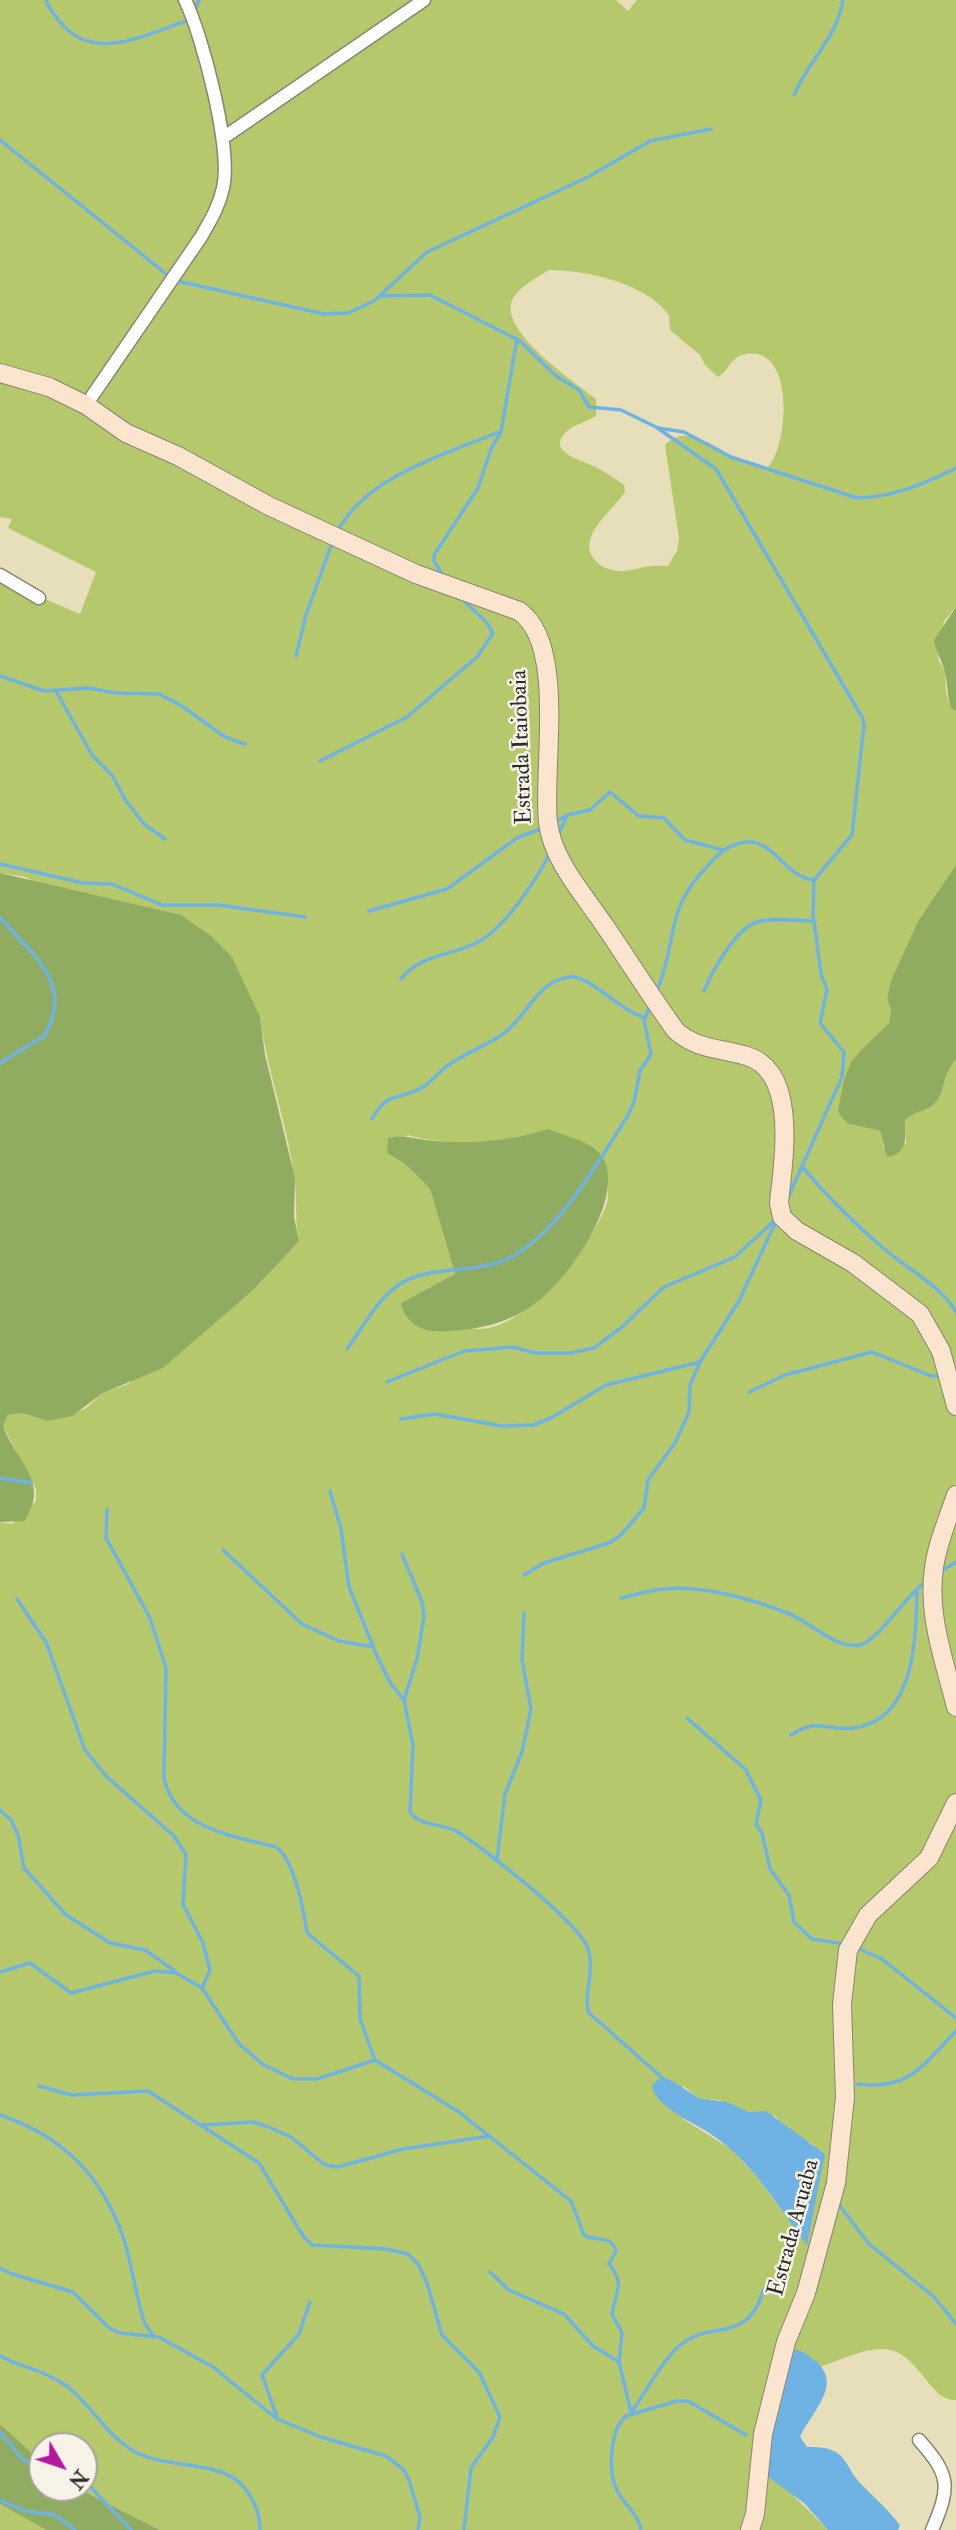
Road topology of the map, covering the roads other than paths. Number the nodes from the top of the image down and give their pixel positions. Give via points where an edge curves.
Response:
1 (185, 0) edge
2 (424, 0) edge
3 (223, 138) junction
4 (0, 373) edge
5 (86, 405) junction
6 (0, 575) edge
7 (39, 598) dead end
8 (956, 1406) edge
9 (956, 1496) edge
10 (956, 1707) edge
11 (956, 1803) edge
12 (919, 2440) dead end
13 (750, 2530) edge
14 (932, 2530) edge

1 - 3 street
2 - 3 street
3 - 5 street via 224,186 215,213
4 - 5 street, Estrada Itaiobaia via 35,381
5 - 8 street, Estrada Itaiobaia via 126,433 268,506 416,574 519,611 531,620 543,647 550,744 548,823 560,856 676,1031 698,1046 750,1057 773,1076 784,1111 782,1217 920,1314 940,1351
6 - 7 street
9 - 10 street via 938,1550 933,1583 939,1642
11 - 13 street, Estrada Aruaba via 929,1858 868,1915 848,1950 842,2004 845,2097 836,2183 806,2293 786,2342 763,2434
12 - 14 street via 941,2465 945,2482

